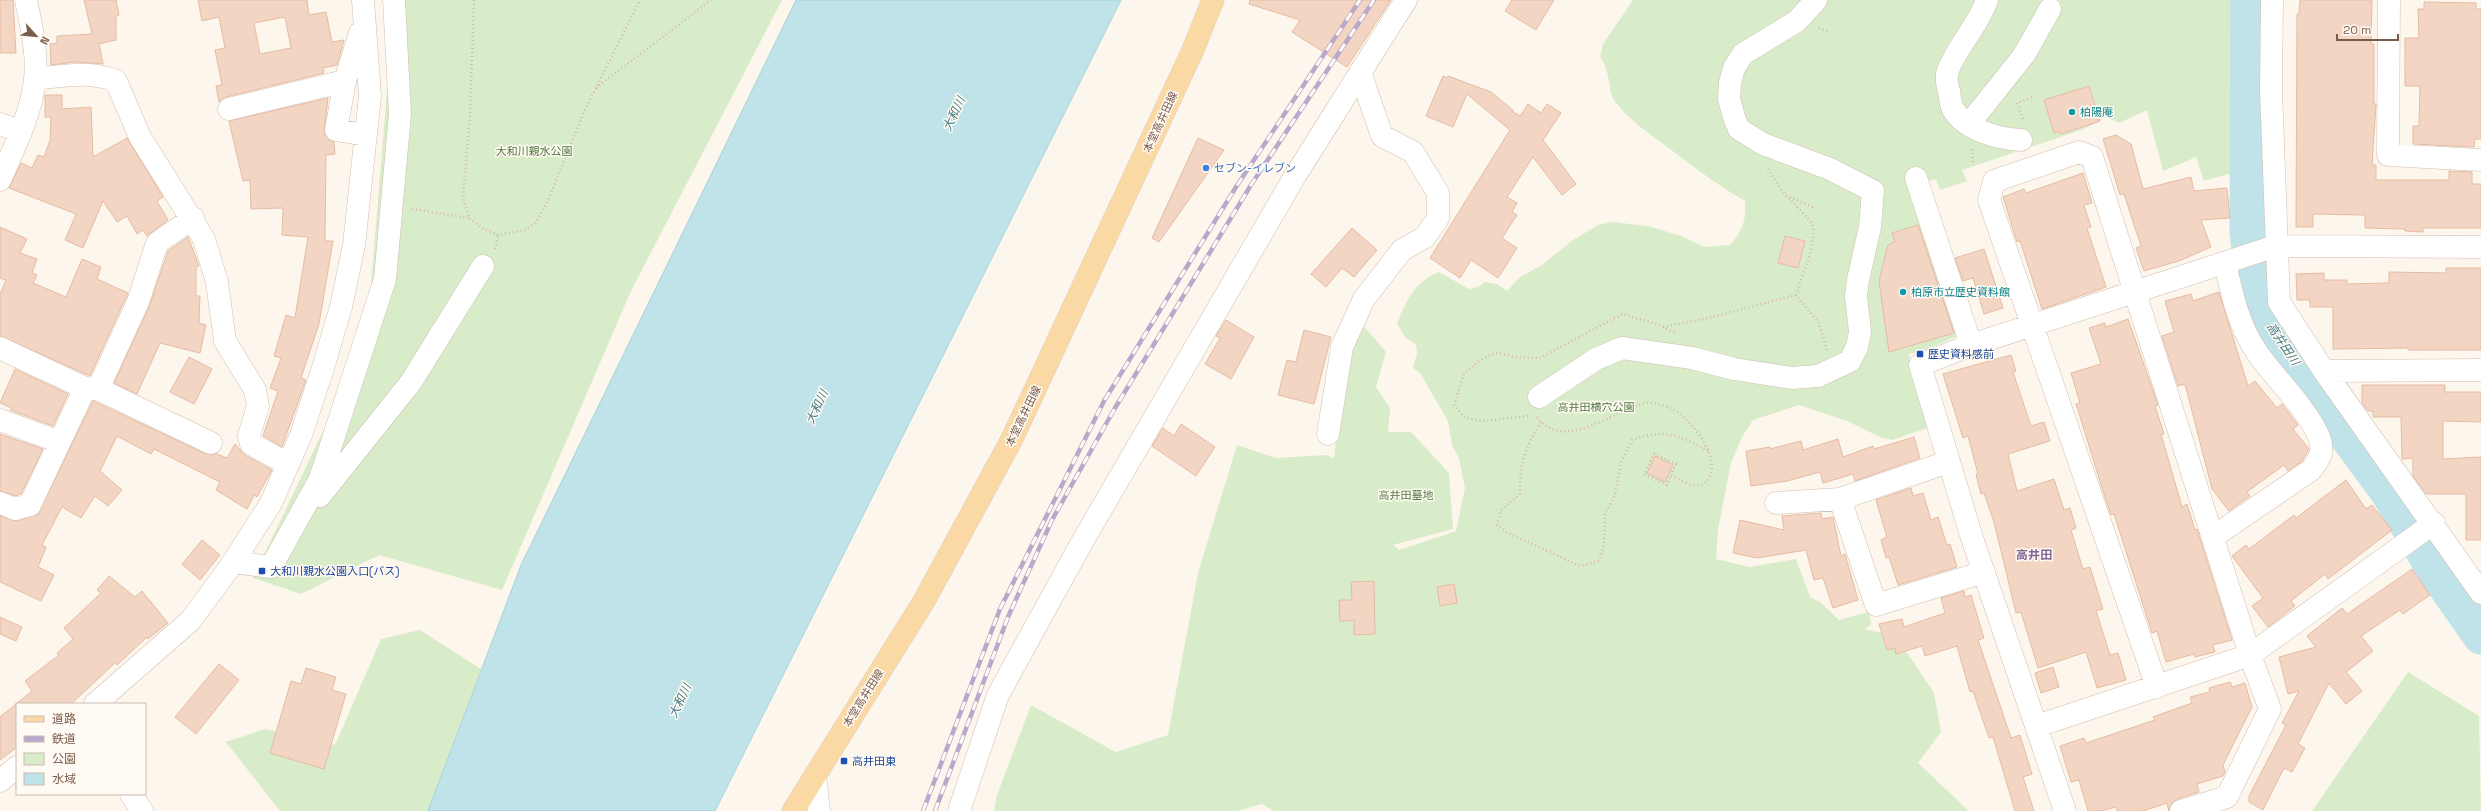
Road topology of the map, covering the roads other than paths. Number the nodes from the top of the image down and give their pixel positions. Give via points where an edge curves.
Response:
1 (26, 0) edge
2 (394, 0) edge
3 (1213, 0) edge
4 (1406, 0) edge
5 (1816, 0) edge
6 (1987, 0) edge
7 (2272, 0) edge
8 (2389, 0) edge
9 (2050, 9) dead end
10 (364, 10) edge
11 (1360, 72) junction
12 (36, 79) junction
13 (345, 81) junction
14 (229, 109) dead end
15 (0, 124) edge
16 (1969, 124) junction
17 (21, 132) junction
18 (2023, 132) road end
19 (366, 136) junction
20 (2481, 160) edge
21 (1916, 178) dead end
22 (0, 180) edge
23 (193, 218) junction
24 (2276, 246) junction
25 (2481, 247) edge
26 (489, 258) road end
27 (2241, 258) junction
28 (2137, 292) junction
29 (2031, 326) junction
30 (1971, 345) junction
31 (0, 348) edge
32 (2481, 370) edge
33 (2324, 371) junction
34 (91, 389) junction
35 (1539, 397) road end
36 (0, 420) edge
37 (1328, 434) dead end
38 (60, 442) junction
39 (211, 443) dead end
40 (1948, 462) junction
41 (288, 464) junction
42 (1840, 499) junction
43 (0, 503) edge
44 (1776, 503) dead end
45 (2420, 533) junction
46 (289, 534) junction
47 (2213, 537) junction
48 (233, 562) junction
49 (1984, 572) junction
50 (2481, 593) edge
51 (2250, 654) junction
52 (2157, 686) junction
53 (96, 703) edge
54 (2037, 726) junction
55 (16, 768) edge
56 (815, 775) junction
57 (0, 781) edge
58 (132, 795) edge
59 (142, 811) edge
60 (793, 811) edge
61 (819, 811) edge
62 (959, 811) edge
63 (2065, 811) edge
64 (2181, 811) edge

1 - 12 street via 32,30
2 - 46 street via 400,114 385,279 320,479
3 - 56 main road, 本堂高井田線 via 1192,52 1012,439 924,601
4 - 11 street
5 - 35 street via 1798,21 1743,54 1734,68 1729,99 1739,129 1759,142 1830,169 1872,191 1870,227 1856,296 1860,332 1850,361 1818,376 1792,378 1734,369 1692,358 1622,348 1596,359
6 - 16 street via 1975,28 1947,71 1947,85 1953,109
7 - 24 street via 2271,90
8 - 20 street via 2388,155
9 - 16 street via 2024,55
10 - 13 street
10 - 19 street via 370,96
11 - 37 street via 1382,136 1413,152 1438,193 1438,218 1425,237 1402,250 1364,299 1342,348
11 - 62 street via 1277,208 1081,544 998,695
12 - 17 street
12 - 23 street via 102,75 116,81 140,137
13 - 14 street
13 - 19 street via 336,130
15 - 17 street
16 - 18 street via 2000,139
17 - 22 street
19 - 41 street via 354,245 341,306 322,371
21 - 30 street
23 - 34 street via 158,242 138,302
23 - 41 street via 204,239 216,277 224,341 255,390 258,406 249,436 251,444
24 - 25 street
24 - 27 street
24 - 33 street via 2279,302
26 - 46 street via 411,382
27 - 28 street
27 - 47 street via 2240,322 2257,353 2312,424 2322,448 2320,459 2311,470
28 - 29 street
28 - 29 street via 2092,157 2079,152 1994,181 1988,200
28 - 47 street
29 - 30 street
29 - 52 street
30 - 40 street via 1920,365
31 - 34 street
32 - 33 street
33 - 45 street
34 - 38 street
34 - 39 street
36 - 38 street
38 - 43 street via 30,505 15,509
40 - 42 street
40 - 49 street
41 - 48 street via 271,503
42 - 44 street
42 - 49 street via 1876,605
45 - 50 street
45 - 51 street
46 - 48 street via 271,567
47 - 51 street
48 - 53 street via 190,622
49 - 54 street
51 - 52 street
51 - 64 street via 2270,708 2227,797
52 - 54 street
54 - 63 street
55 - 57 street
56 - 60 main road, 本堂高井田線
56 - 61 street
58 - 59 street

